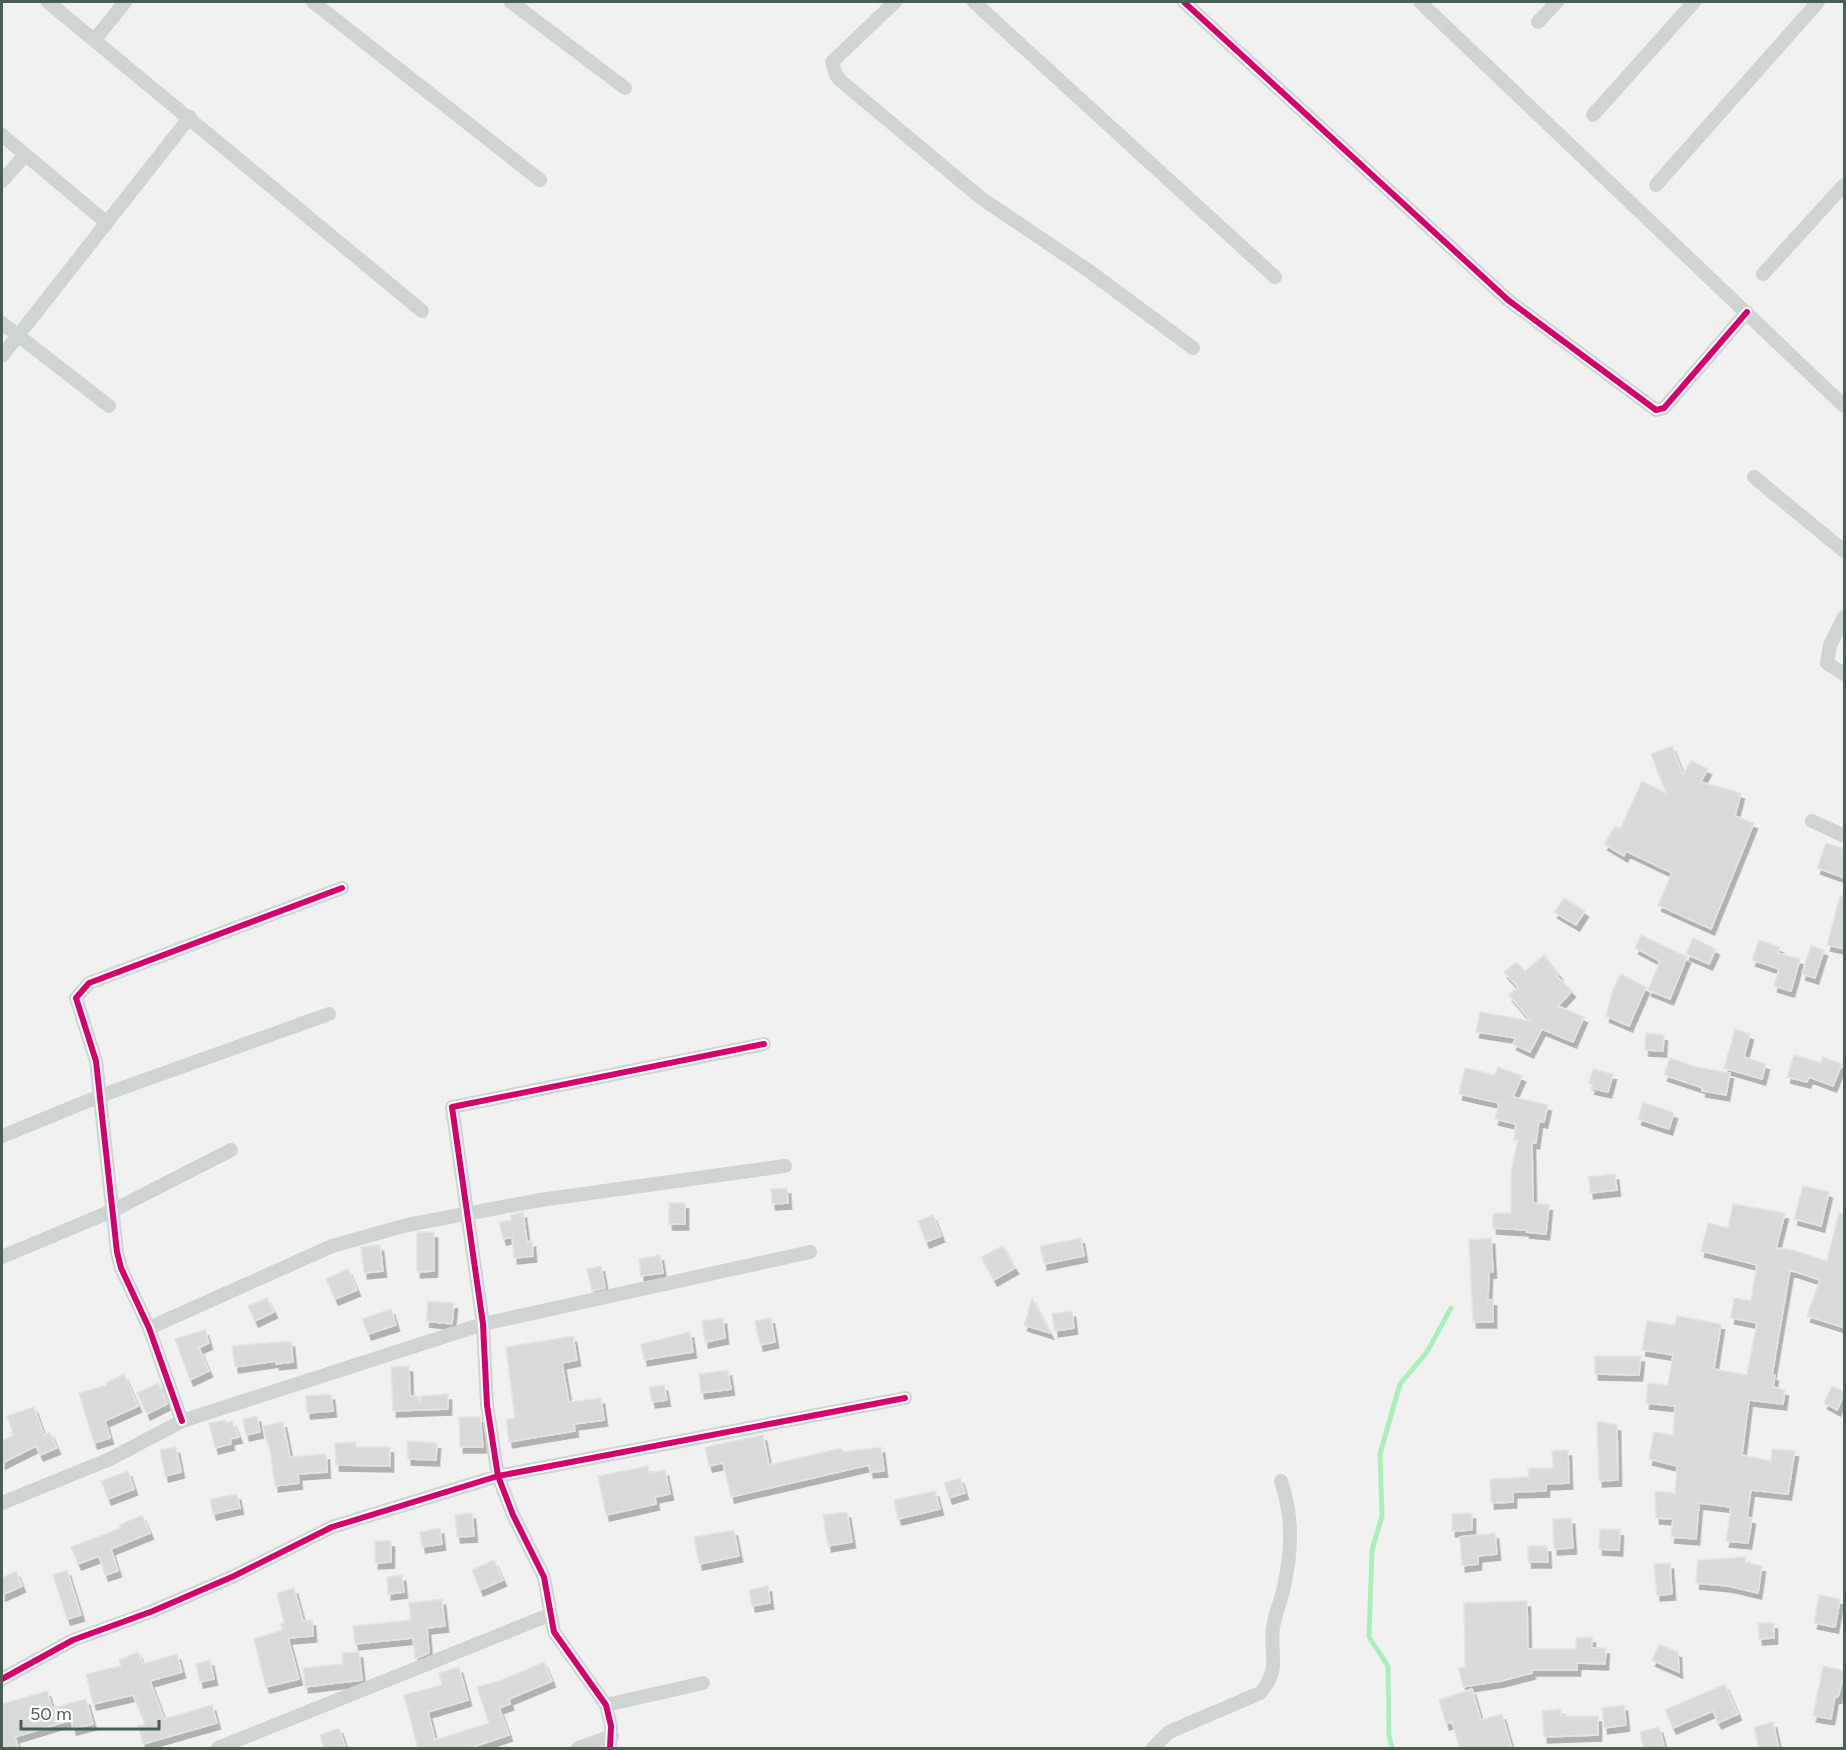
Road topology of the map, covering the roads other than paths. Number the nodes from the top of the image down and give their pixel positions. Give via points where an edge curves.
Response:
1 (48, 2) edge
2 (125, 2) edge
3 (313, 2) edge
4 (511, 2) edge
5 (895, 2) edge
6 (974, 2) edge
7 (1184, 2) edge
8 (1420, 2) edge
9 (1557, 2) edge
10 (1694, 2) edge
11 (1818, 2) edge
12 (1538, 22) dead end
13 (96, 38) junction
14 (625, 88) dead end
15 (1593, 115) dead end
16 (190, 117) junction
17 (2, 135) edge
18 (25, 155) junction
19 (540, 180) dead end
20 (2, 181) edge
21 (1656, 185) dead end
22 (1845, 185) edge
23 (107, 223) junction
24 (1763, 274) dead end
25 (1275, 277) dead end
26 (422, 311) dead end
27 (1747, 312) junction
28 (2, 323) edge
29 (16, 335) junction
30 (1192, 348) dead end
31 (2, 356) edge
32 (110, 406) dead end
33 (1845, 406) edge
34 (1754, 477) dead end
35 (1845, 551) edge
36 (1845, 617) edge
37 (1845, 674) edge
38 (1812, 822) dead end
39 (1845, 836) edge
40 (342, 888) dead end
41 (329, 1014) dead end
42 (764, 1044) dead end
43 (100, 1096) junction
44 (2, 1136) edge
45 (231, 1149) dead end
46 (785, 1166) dead end
47 (112, 1211) junction
48 (469, 1215) junction
49 (810, 1252) dead end
50 (2, 1257) edge
51 (483, 1324) junction
52 (149, 1328) junction
53 (905, 1398) dead end
54 (182, 1421) junction
55 (498, 1476) junction
56 (1281, 1481) dead end
57 (2, 1503) edge
58 (549, 1615) junction
59 (2, 1679) edge
60 (703, 1683) dead end
61 (606, 1705) junction
62 (611, 1742) edge
63 (218, 1749) edge
64 (578, 1749) edge
65 (1153, 1749) edge

1 - 13 street
2 - 13 street
3 - 19 street
4 - 14 street
5 - 30 street via 832,62 841,81 981,198 1089,270
6 - 25 street
7 - 27 street via 1508,300 1656,410 1664,408
8 - 27 street
9 - 12 street
10 - 15 street
11 - 21 street
13 - 16 street
16 - 23 street
16 - 26 street
17 - 18 street
18 - 20 street
18 - 23 street
22 - 24 street
23 - 29 street
27 - 33 street
28 - 29 street
29 - 31 street
29 - 32 street
34 - 35 street
36 - 37 street via 1827,653 1827,663
38 - 39 street
40 - 43 street via 89,983 76,998 96,1061
41 - 43 street
42 - 48 street via 452,1107
43 - 44 street
43 - 47 street
45 - 47 street
46 - 48 street via 540,1200
47 - 50 street
47 - 52 street via 121,1268
48 - 51 street
48 - 52 street via 407,1225 332,1246
49 - 51 street
51 - 54 street
51 - 55 street via 487,1405
52 - 54 street
53 - 55 street
54 - 57 street via 110,1459
55 - 58 street via 544,1577
55 - 59 street via 332,1527 234,1576 73,1640
56 - 65 street via 1292,1526 1273,1629 1275,1665 1269,1683 1260,1693 1169,1732
58 - 61 street via 554,1632
58 - 63 street
60 - 61 street
61 - 62 street
62 - 64 street

